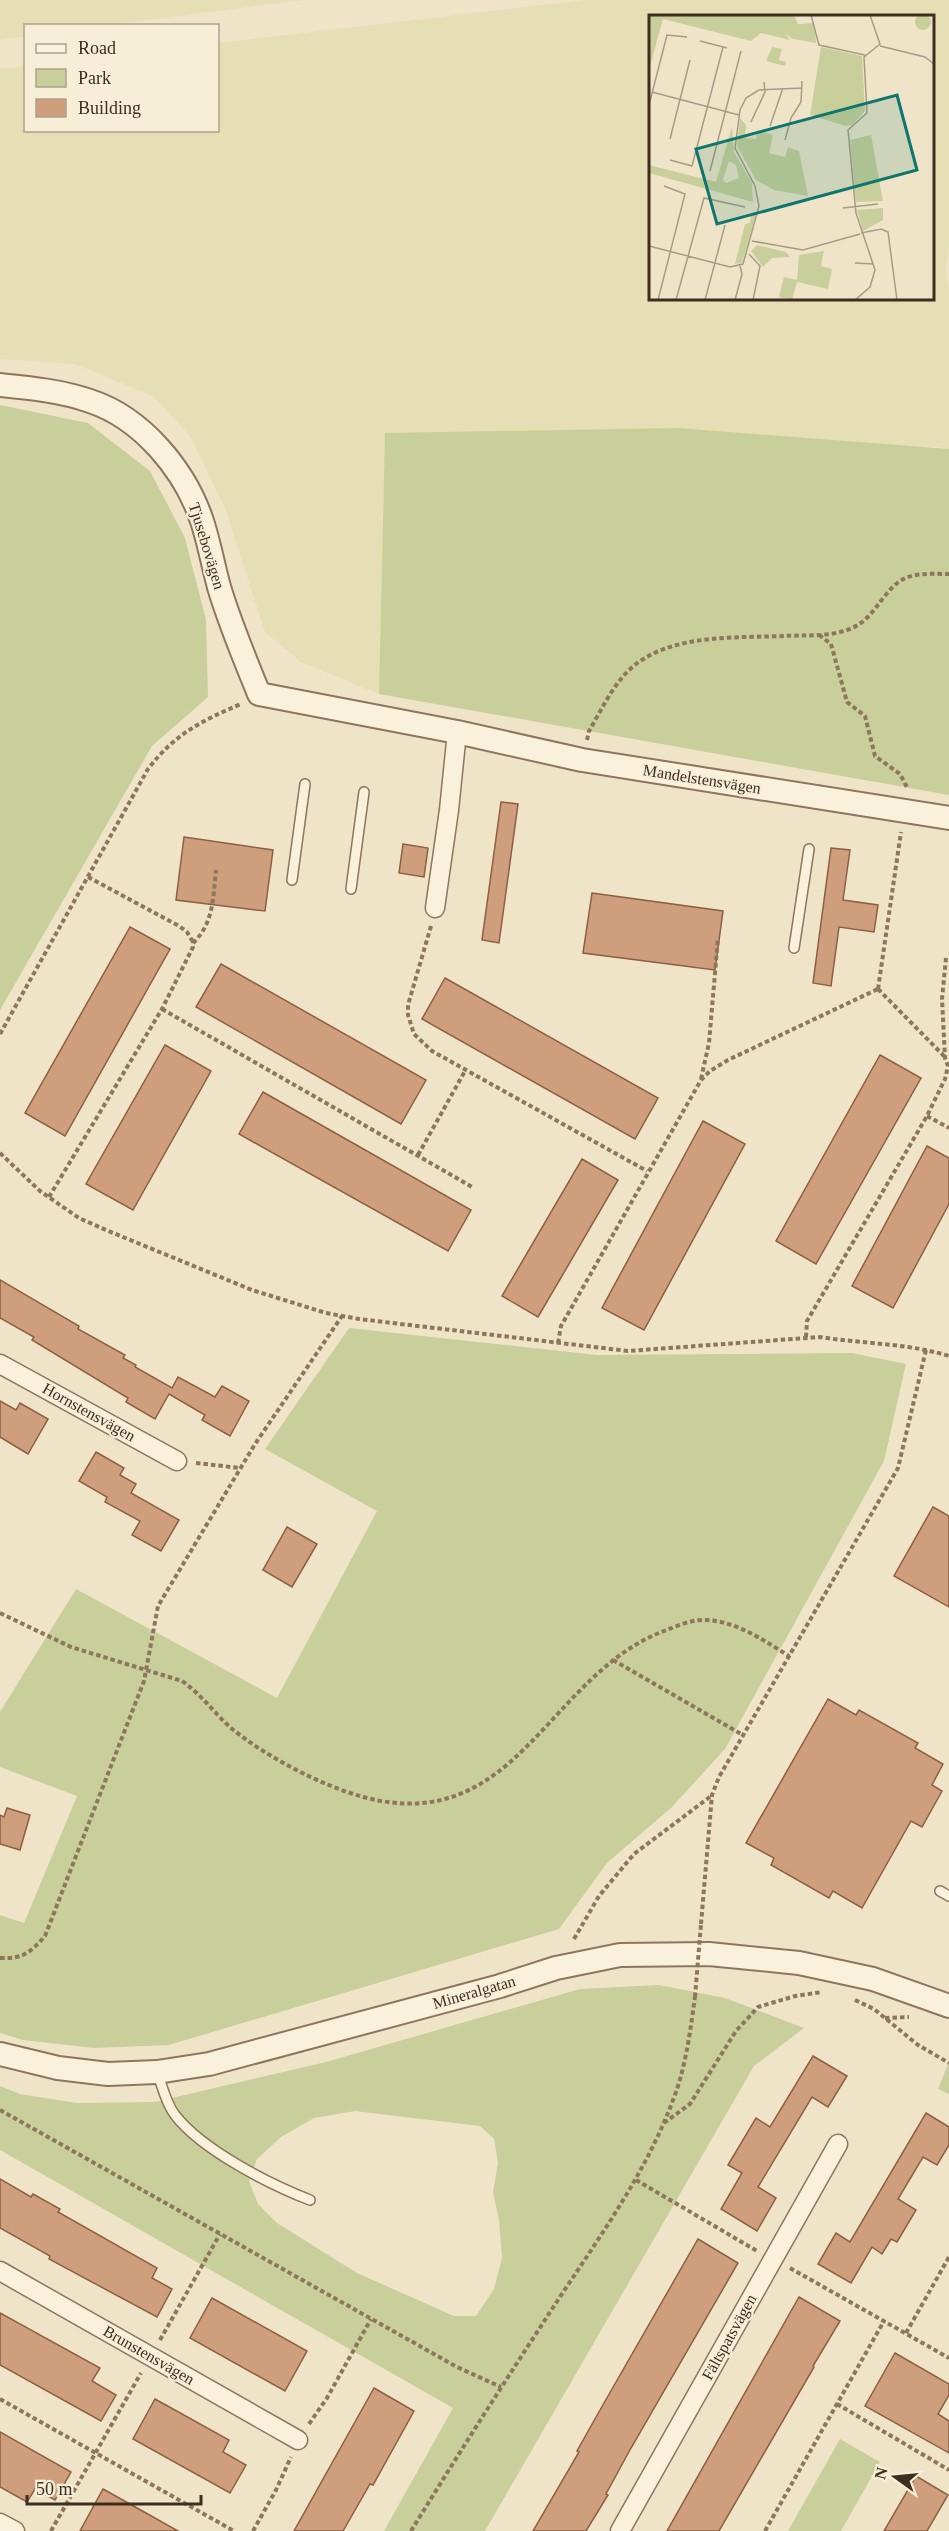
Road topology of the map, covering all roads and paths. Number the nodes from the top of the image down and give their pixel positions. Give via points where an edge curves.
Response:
1 (0, 385) edge
2 (949, 574) edge
3 (819, 635) junction
4 (260, 694) junction
5 (457, 732) junction
6 (582, 760) junction
7 (305, 784) dead end
8 (364, 792) dead end
9 (904, 812) junction
10 (949, 818) edge
11 (809, 849) dead end
12 (216, 870) dead end
13 (88, 877) junction
14 (292, 880) dead end
15 (351, 889) dead end
16 (435, 909) joint
17 (718, 938) dead end
18 (193, 943) junction
19 (794, 948) dead end
20 (946, 958) dead end
21 (878, 989) junction
22 (162, 1009) junction
23 (0, 1034) edge
24 (945, 1058) junction
25 (465, 1071) junction
26 (701, 1080) junction
27 (927, 1116) junction
28 (949, 1128) edge
29 (0, 1153) edge
30 (418, 1155) junction
31 (647, 1171) junction
32 (474, 1188) dead end
33 (49, 1197) junction
34 (342, 1316) junction
35 (806, 1337) junction
36 (558, 1343) junction
37 (926, 1350) junction
38 (949, 1356) edge
39 (0, 1364) edge
40 (177, 1461) joint
41 (240, 1468) junction
42 (0, 1613) edge
43 (789, 1656) junction
44 (613, 1660) junction
45 (146, 1670) junction
46 (743, 1735) junction
47 (712, 1795) junction
48 (940, 1891) dead end
49 (949, 1896) edge
50 (574, 1939) dead end
51 (0, 1958) edge
52 (825, 1992) dead end
53 (847, 1998) dead end
54 (949, 2006) edge
55 (916, 2016) dead end
56 (885, 2018) junction
57 (0, 2054) edge
58 (949, 2063) edge
59 (157, 2072) junction
60 (0, 2110) edge
61 (664, 2123) junction
62 (838, 2144) dead end
63 (310, 2200) dead end
64 (220, 2234) junction
65 (949, 2257) edge
66 (0, 2271) edge
67 (884, 2321) dead end
68 (906, 2333) dead end
69 (151, 2356) junction
70 (501, 2387) junction
71 (0, 2399) edge
72 (837, 2404) junction
73 (298, 2440) dead end
74 (96, 2453) junction
75 (949, 2470) edge
76 (0, 2523) edge
77 (15, 2531) edge
78 (51, 2531) edge
79 (234, 2531) edge
80 (411, 2531) edge
81 (620, 2531) edge
82 (765, 2531) edge

1 - 4 street, Tjusebovägen via 43,389 91,401 120,415 157,445 184,479 202,520 227,614
2 - 3 path via 900,581 865,621 847,630
3 - 6 path via 690,643 661,651 636,664 617,685 589,731
3 - 9 path via 831,644 848,702 865,716 875,756 900,774 908,788
4 - 5 street, Mandelstensvägen
4 - 13 path via 199,722 162,750
5 - 6 street, Mandelstensvägen
5 - 16 street
6 - 9 street, Mandelstensvägen
7 - 14 lane
8 - 15 lane
9 - 10 street, Mandelstensvägen
9 - 21 path
11 - 19 lane
12 - 18 path via 212,909 202,934
13 - 18 path via 179,926
13 - 23 path
16 - 25 path via 408,1016 414,1034 432,1051
17 - 26 path via 709,1043
18 - 22 path
20 - 24 path via 942,999
21 - 24 path
21 - 26 path via 728,1060
22 - 30 path
22 - 33 path
24 - 27 path via 945,1079
25 - 30 path
25 - 31 path
26 - 31 path
27 - 28 path
27 - 35 path via 807,1322
29 - 33 path
30 - 32 path
31 - 36 path via 561,1326
33 - 34 path via 79,1218 227,1280
34 - 36 path
34 - 41 path
35 - 36 path via 628,1351
35 - 37 path
37 - 38 path
37 - 43 path via 898,1468
39 - 40 street, Hornstensvägen
40 - 41 path
41 - 45 path via 158,1605
42 - 45 path via 71,1647
43 - 44 path via 742,1629 705,1620 642,1640
43 - 46 path
44 - 45 path via 522,1754 490,1778 440,1800 415,1803 362,1796 282,1761 243,1738 194,1689 182,1681
44 - 46 path
45 - 51 path via 45,1936 32,1951 16,1959
46 - 47 path
47 - 50 path via 634,1854 599,1896
47 - 61 path, bridge via 694,1997 681,2073
48 - 49 lane
52 - 61 path via 758,2007 736,2031 690,2104
53 - 56 path
54 - 59 street, Mineralgatan via 873,1979 799,1963 709,1954 620,1955 556,1968 209,2064
55 - 56 path
56 - 58 path via 918,2045
57 - 59 street, Mineralgatan via 58,2068 108,2074
59 - 63 lane via 174,2114 200,2139 269,2184
60 - 64 path
61 - 70 path via 636,2180
62 - 81 street, Fältspatsvägen
64 - 69 path
64 - 70 path via 457,2367
65 - 68 path
66 - 69 street, Brunstensvägen
67 - 72 path
69 - 73 street, Brunstensvägen
69 - 74 path
70 - 80 path
71 - 74 path
72 - 75 path
72 - 82 path
74 - 78 path
74 - 79 path
76 - 77 street

